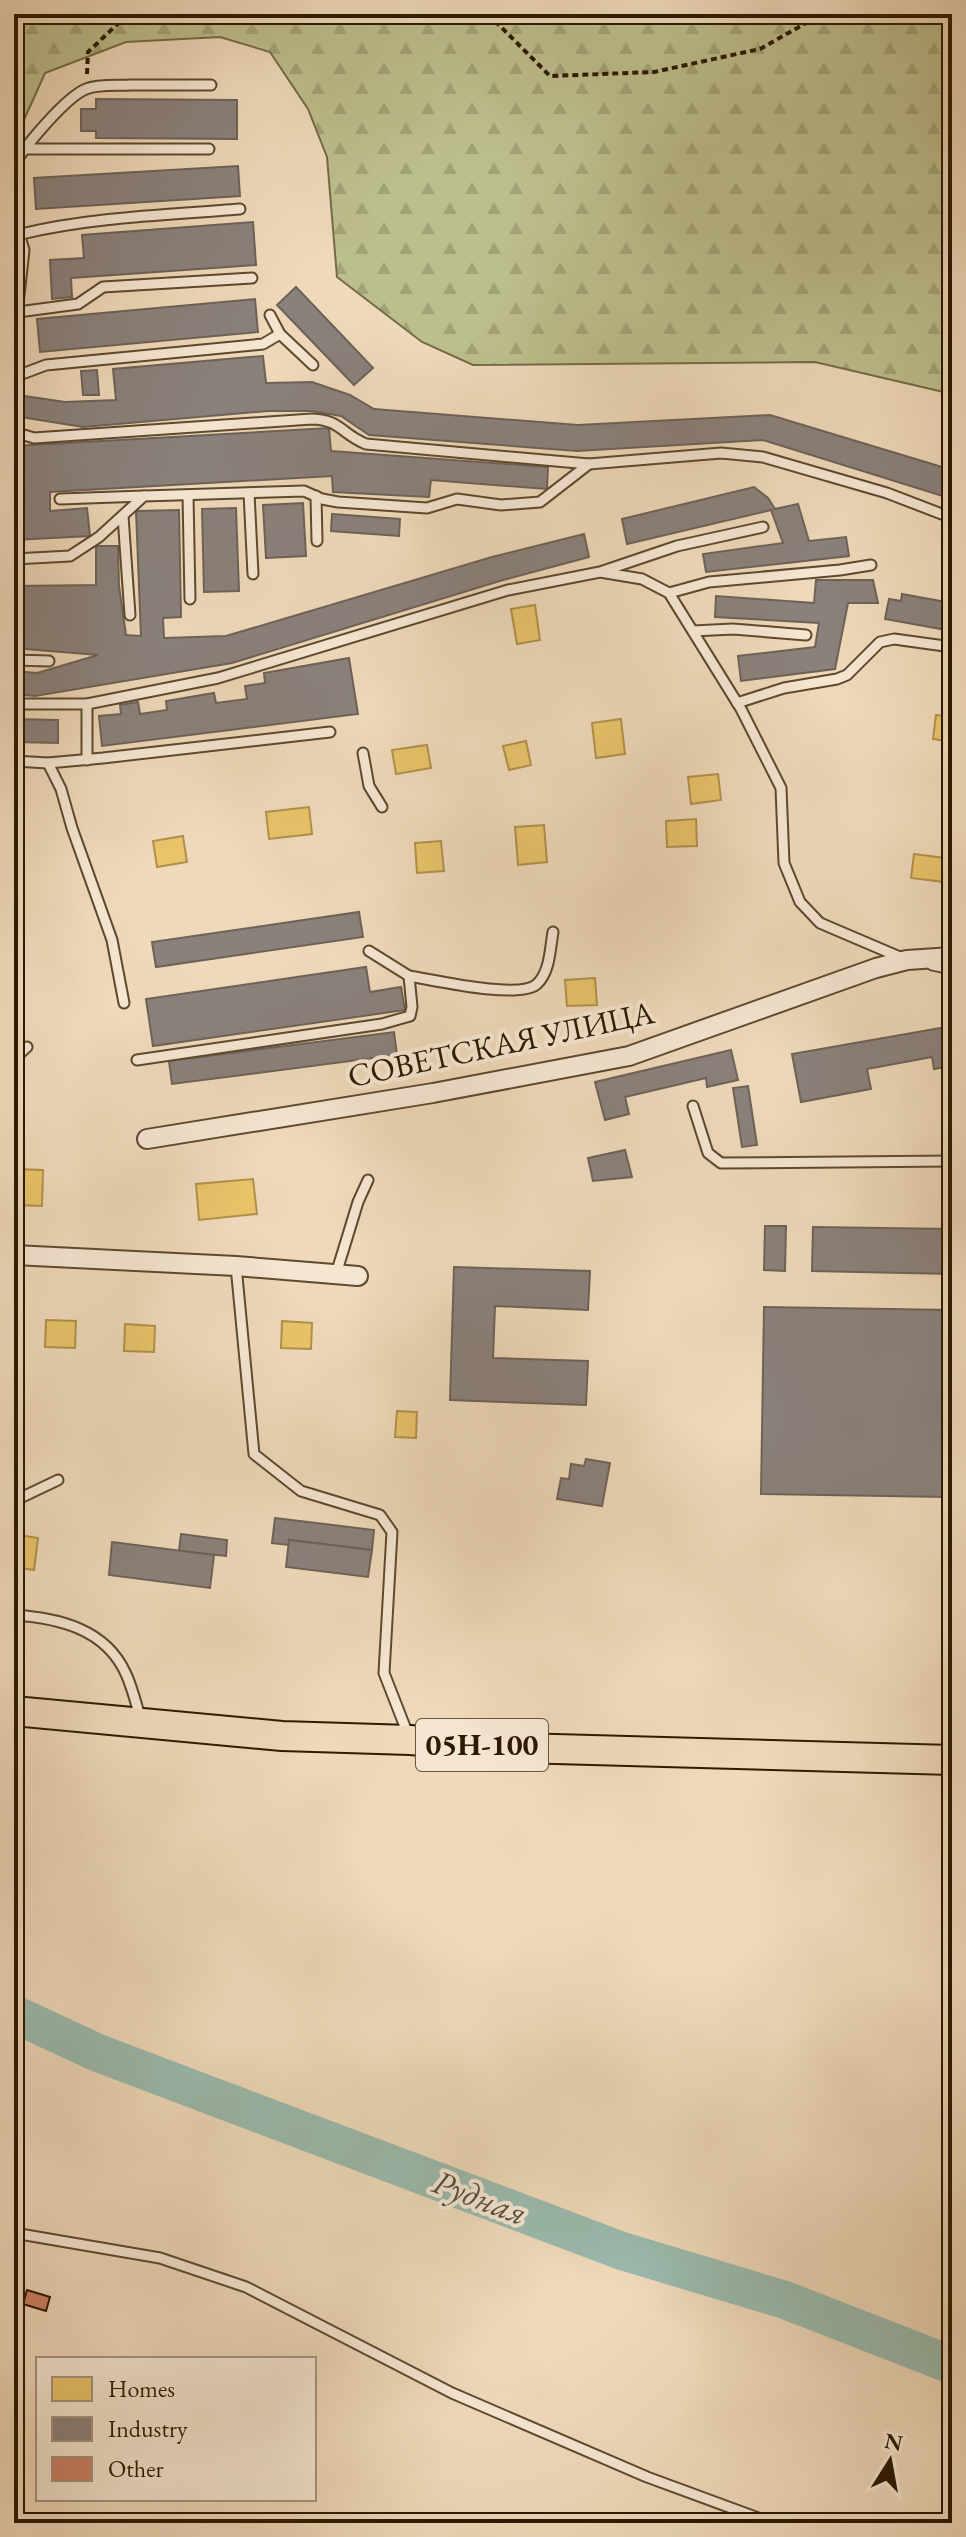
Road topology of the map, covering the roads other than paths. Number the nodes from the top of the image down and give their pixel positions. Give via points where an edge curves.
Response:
1 (211, 85) dead end
2 (23, 149) junction
3 (209, 149) dead end
4 (14, 165) edge
5 (240, 209) dead end
6 (14, 217) edge
7 (21, 234) junction
8 (252, 278) dead end
9 (18, 312) junction
10 (270, 315) dead end
11 (280, 334) junction
12 (14, 340) edge
13 (313, 365) dead end
14 (14, 377) edge
15 (14, 432) edge
16 (589, 464) junction
17 (249, 493) junction
18 (188, 495) junction
19 (144, 496) junction
20 (316, 496) junction
21 (60, 499) dead end
22 (123, 516) junction
23 (952, 518) edge
24 (763, 527) dead end
25 (317, 541) dead end
26 (14, 559) edge
27 (871, 565) dead end
28 (600, 572) junction
29 (253, 574) dead end
30 (669, 593) junction
31 (190, 599) dead end
32 (130, 615) dead end
33 (693, 631) junction
34 (806, 635) dead end
35 (952, 647) edge
36 (14, 660) edge
37 (49, 661) dead end
38 (737, 703) junction
39 (14, 704) edge
40 (87, 704) junction
41 (330, 732) dead end
42 (363, 753) dead end
43 (87, 760) junction
44 (14, 761) edge
45 (48, 763) junction
46 (382, 807) dead end
47 (553, 932) dead end
48 (369, 951) dead end
49 (952, 957) edge
50 (907, 960) junction
51 (952, 973) edge
52 (409, 976) junction
53 (124, 1003) dead end
54 (27, 1047) dead end
55 (14, 1059) edge
56 (137, 1060) dead end
57 (693, 1106) dead end
58 (147, 1139) dead end
59 (952, 1161) edge
60 (368, 1180) dead end
61 (14, 1255) edge
62 (236, 1266) junction
63 (336, 1274) junction
64 (358, 1276) dead end
65 (58, 1480) dead end
66 (14, 1501) edge
67 (14, 1615) edge
68 (14, 1711) edge
69 (142, 1724) junction
70 (410, 1740) junction
71 (952, 1760) edge
72 (14, 2233) edge
73 (772, 2523) edge

1 - 2 lane via 87,88
2 - 3 lane
2 - 4 lane
5 - 7 lane via 110,219
6 - 7 lane
7 - 9 lane
8 - 9 lane via 103,287 78,304
9 - 12 lane
10 - 11 lane
11 - 13 lane
11 - 14 lane via 263,344 46,365
15 - 16 lane via 34,438 330,420 366,444
16 - 20 lane via 540,502 501,505 457,499 427,508
16 - 23 lane via 721,453 763,457
17 - 18 lane
17 - 20 lane via 304,491
17 - 29 lane
18 - 19 lane
18 - 31 lane
19 - 21 lane
19 - 22 lane
20 - 25 lane
22 - 26 lane via 70,556
22 - 32 lane
24 - 28 lane via 677,546
27 - 30 lane via 709,582
28 - 30 lane via 642,579
28 - 40 lane via 508,590 218,678
30 - 33 lane
33 - 34 lane
33 - 38 lane
35 - 38 lane via 880,642 847,675
36 - 37 lane
38 - 50 lane via 781,788 784,863 800,902 820,923
39 - 40 lane
40 - 43 lane
41 - 43 lane
42 - 46 lane via 369,786
43 - 45 lane
44 - 45 lane
45 - 53 lane via 112,940
47 - 52 lane via 545,973 535,987 522,992
48 - 52 lane
49 - 50 street, СОВЕТСКАЯ УЛИЦА
50 - 51 lane
50 - 58 street, СОВЕТСКАЯ УЛИЦА via 629,1056
52 - 56 lane via 410,1016
54 - 55 lane
57 - 59 lane via 708,1153 721,1163
60 - 63 lane
61 - 62 street
62 - 63 street
62 - 70 lane via 254,1454 301,1491 380,1515 392,1532 384,1673
63 - 64 street
65 - 66 lane
67 - 69 lane via 66,1623 101,1639 126,1672
68 - 69 main road, 05Н-100
69 - 70 main road, 05Н-100
70 - 71 main road, 05Н-100
72 - 73 lane via 160,2258 246,2287 452,2393 647,2477

